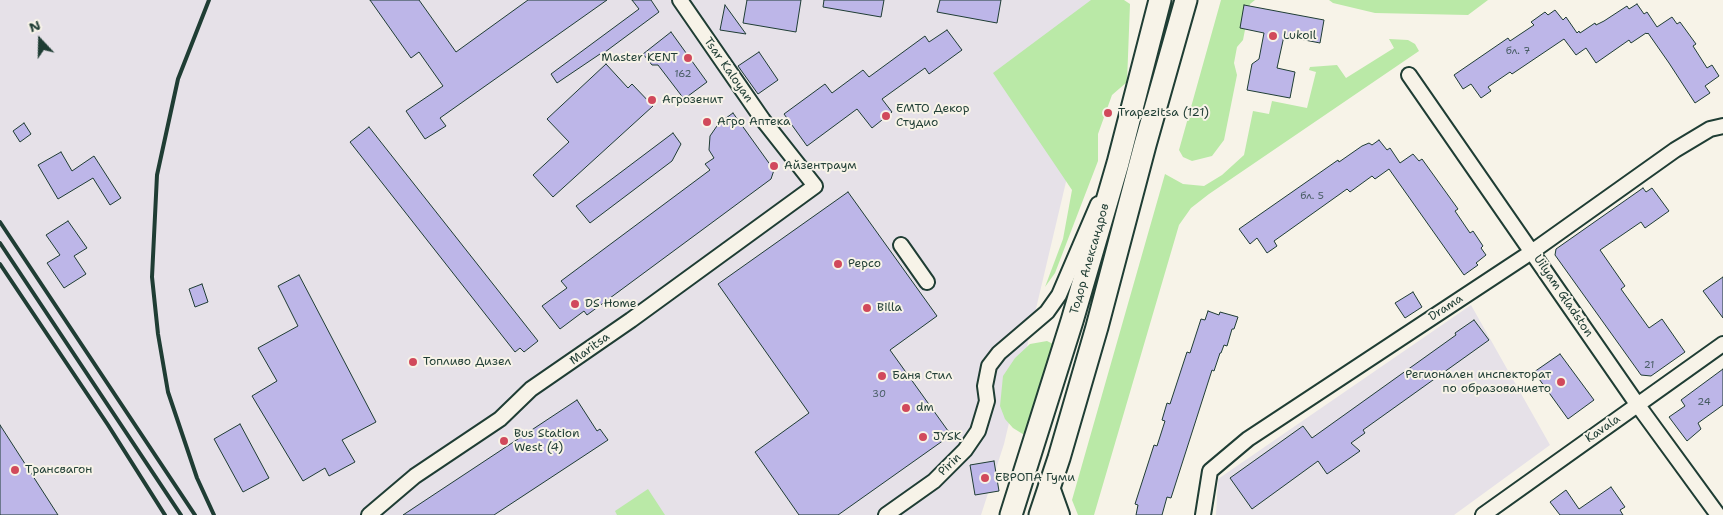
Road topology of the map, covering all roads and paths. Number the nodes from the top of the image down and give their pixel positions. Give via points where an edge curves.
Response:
1 (680, 0) edge
2 (1148, 0) edge
3 (1160, 0) edge
4 (1186, 0) edge
5 (1151, 36) junction
6 (1409, 75) dead end
7 (1723, 126) edge
8 (1118, 163) junction
9 (814, 186) joint
10 (901, 244) dead end
11 (1532, 251) junction
12 (927, 282) dead end
13 (1723, 344) edge
14 (1637, 404) junction
15 (1049, 487) junction
16 (369, 515) edge
17 (886, 515) edge
18 (1011, 515) edge
19 (1040, 515) edge
20 (1059, 515) edge
21 (1203, 515) edge
22 (1483, 515) edge
23 (1718, 515) edge

1 - 9 street, Tsar Kaloyan
2 - 5 main road
3 - 5 main road, Тодор Александров
4 - 15 main road, Тодор Александров via 1097,327
5 - 8 main road, Тодор Александров
6 - 11 street, Uilyam Gladston
7 - 11 street, Drama via 1710,129 1674,150
8 - 17 street, Pirin via 1059,295 1047,312 999,353 989,366 987,401 978,431 965,450 934,481
8 - 18 main road, Тодор Александров
9 - 16 street, Maritsa via 531,390 500,419 415,476
10 - 12 street
11 - 14 street, Uilyam Gladston
11 - 21 street, Drama via 1248,439 1210,471
13 - 14 street, Kavala
14 - 22 street, Kavala
14 - 23 street, Uilyam Gladston
15 - 19 main road, Тодор Александров
15 - 20 street

